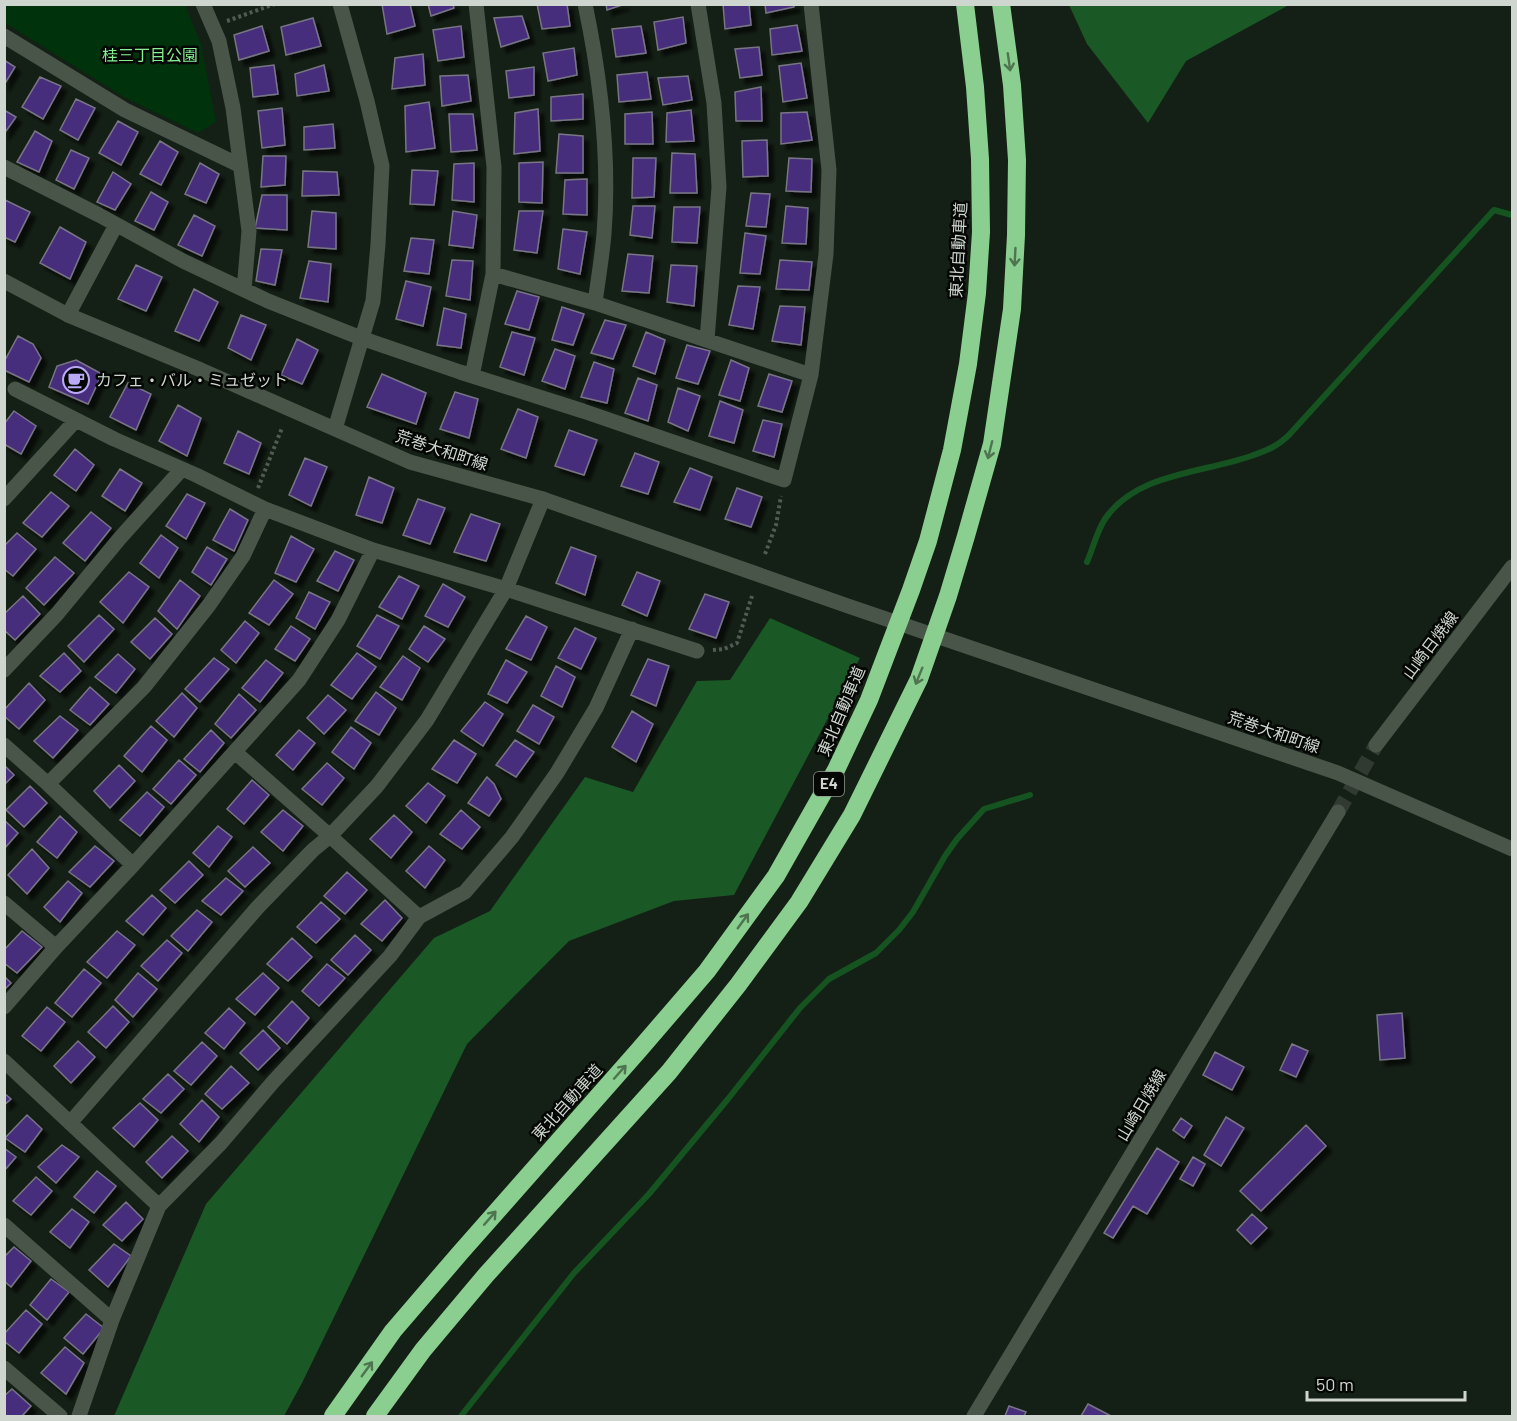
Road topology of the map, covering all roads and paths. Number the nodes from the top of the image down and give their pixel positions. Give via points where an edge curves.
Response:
1 (203, 4) edge
2 (275, 4) edge
3 (340, 4) edge
4 (476, 4) edge
5 (585, 4) edge
6 (698, 4) edge
7 (811, 4) edge
8 (965, 4) edge
9 (1001, 4) edge
10 (213, 26) junction
11 (4, 36) edge
12 (239, 165) junction
13 (4, 167) edge
14 (116, 225) junction
15 (493, 274) junction
16 (6, 285) edge
17 (244, 290) junction
18 (595, 303) junction
19 (68, 315) junction
20 (361, 338) junction
21 (707, 340) junction
22 (811, 375) junction
23 (472, 376) junction
24 (15, 388) dead end
25 (76, 420) junction
26 (282, 428) dead end
27 (335, 429) junction
28 (182, 469) junction
29 (784, 480) junction
30 (4, 498) edge
31 (543, 499) junction
32 (259, 506) junction
33 (373, 550) junction
34 (765, 554) dead end
35 (1512, 567) edge
36 (506, 589) junction
37 (752, 596) dead end
38 (632, 629) junction
39 (697, 651) joint
40 (4, 670) edge
41 (4, 745) edge
42 (1376, 746) tunnel mouth
43 (235, 752) junction
44 (48, 784) junction
45 (1338, 812) tunnel mouth
46 (330, 836) junction
47 (1512, 849) edge
48 (133, 865) junction
49 (4, 903) edge
50 (419, 917) junction
51 (56, 947) junction
52 (4, 1007) edge
53 (4, 1061) edge
54 (70, 1123) junction
55 (159, 1206) junction
56 (4, 1225) edge
57 (112, 1320) junction
58 (4, 1368) edge
59 (60, 1416) edge
60 (79, 1416) edge
61 (333, 1416) edge
62 (375, 1416) edge
63 (974, 1416) edge

1 - 10 street
2 - 10 path
3 - 20 street via 382,166 373,300
4 - 15 street via 494,167
5 - 18 street via 596,56 605,148 604,234
6 - 21 street via 714,103 719,187
7 - 22 street via 829,170 826,255
61 -> 8 highway, 東北自動車道 / E4 via 393,1331 707,971 776,876 836,771 864,710 928,542 952,450 968,364 981,232 975,87
9 -> 62 highway, E4 via 1017,160 1012,309 992,444 919,679 852,815 799,902 745,976 669,1072 486,1275 423,1350
10 - 12 street via 233,108
11 - 12 street via 125,110
12 - 17 street via 249,231
13 - 14 street
14 - 17 street
14 - 19 street
15 - 18 street
15 - 23 street
16 - 19 street, 荒巻大和町線
17 - 20 street
18 - 21 street
19 - 27 street, 荒巻大和町線
20 - 23 street
20 - 27 street
21 - 22 street
22 - 29 street
23 - 29 street
24 - 25 street
25 - 28 street
25 - 30 street
26 - 32 path
27 - 31 street, 荒巻大和町線 via 410,462
28 - 32 street
28 - 40 street
29 - 34 path via 776,525
31 - 36 street
31 - 47 street, 荒巻大和町線 via 1338,773
32 - 33 street
32 - 44 street via 243,556 209,606 144,687
33 - 36 street
33 - 43 street via 338,620 299,680
35 - 42 street, 山崎日焼線
36 - 38 street
36 - 46 street via 427,720 376,786
37 - 39 path via 737,643 724,649
38 - 39 street
38 - 50 street via 596,708 512,837 465,892
41 - 44 street
43 - 46 street
43 - 48 street
44 - 48 street
45 - 63 street, 山崎日焼線
46 - 50 street
46 - 54 street via 258,907
48 - 51 street
49 - 51 street
50 - 55 street via 390,956
51 - 52 street
53 - 54 street
54 - 55 street
55 - 57 street
56 - 57 street
57 - 60 street
58 - 59 street

